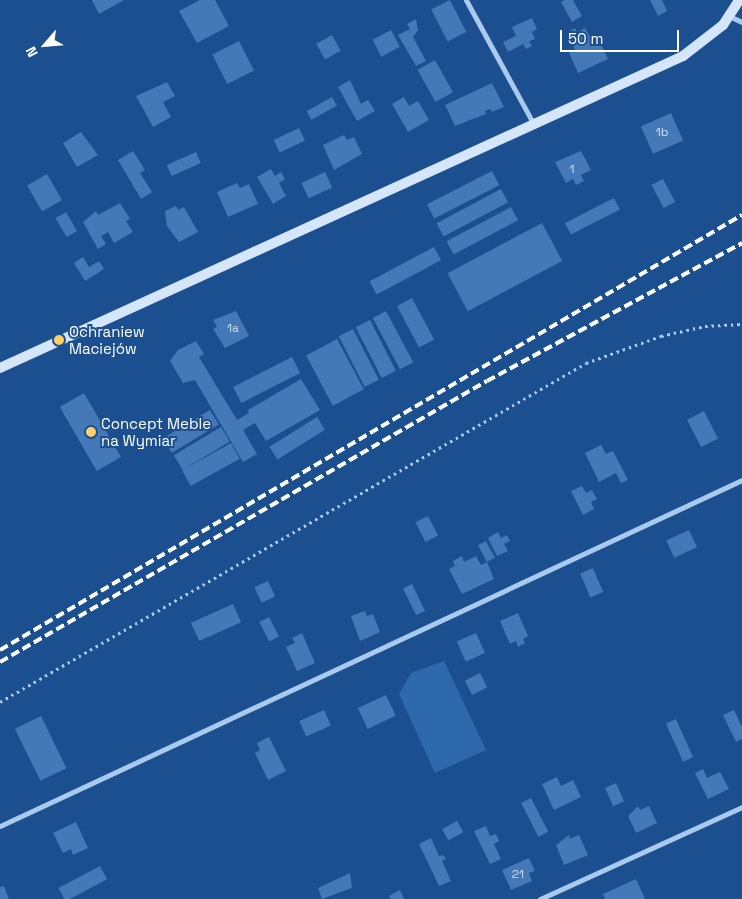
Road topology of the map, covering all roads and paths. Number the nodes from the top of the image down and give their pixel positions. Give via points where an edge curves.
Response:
1 (466, 0) edge
2 (735, 2) edge
3 (729, 16) junction
4 (742, 22) edge
5 (533, 123) junction
6 (742, 324) edge
7 (0, 368) edge
8 (742, 480) edge
9 (0, 702) edge
10 (742, 807) edge
11 (0, 826) edge
12 (540, 899) edge

1 - 5 street
2 - 3 street
3 - 4 street
3 - 5 street via 713,35 682,56
5 - 7 street
6 - 9 path via 705,326 661,336 586,363
8 - 11 street
10 - 12 street

